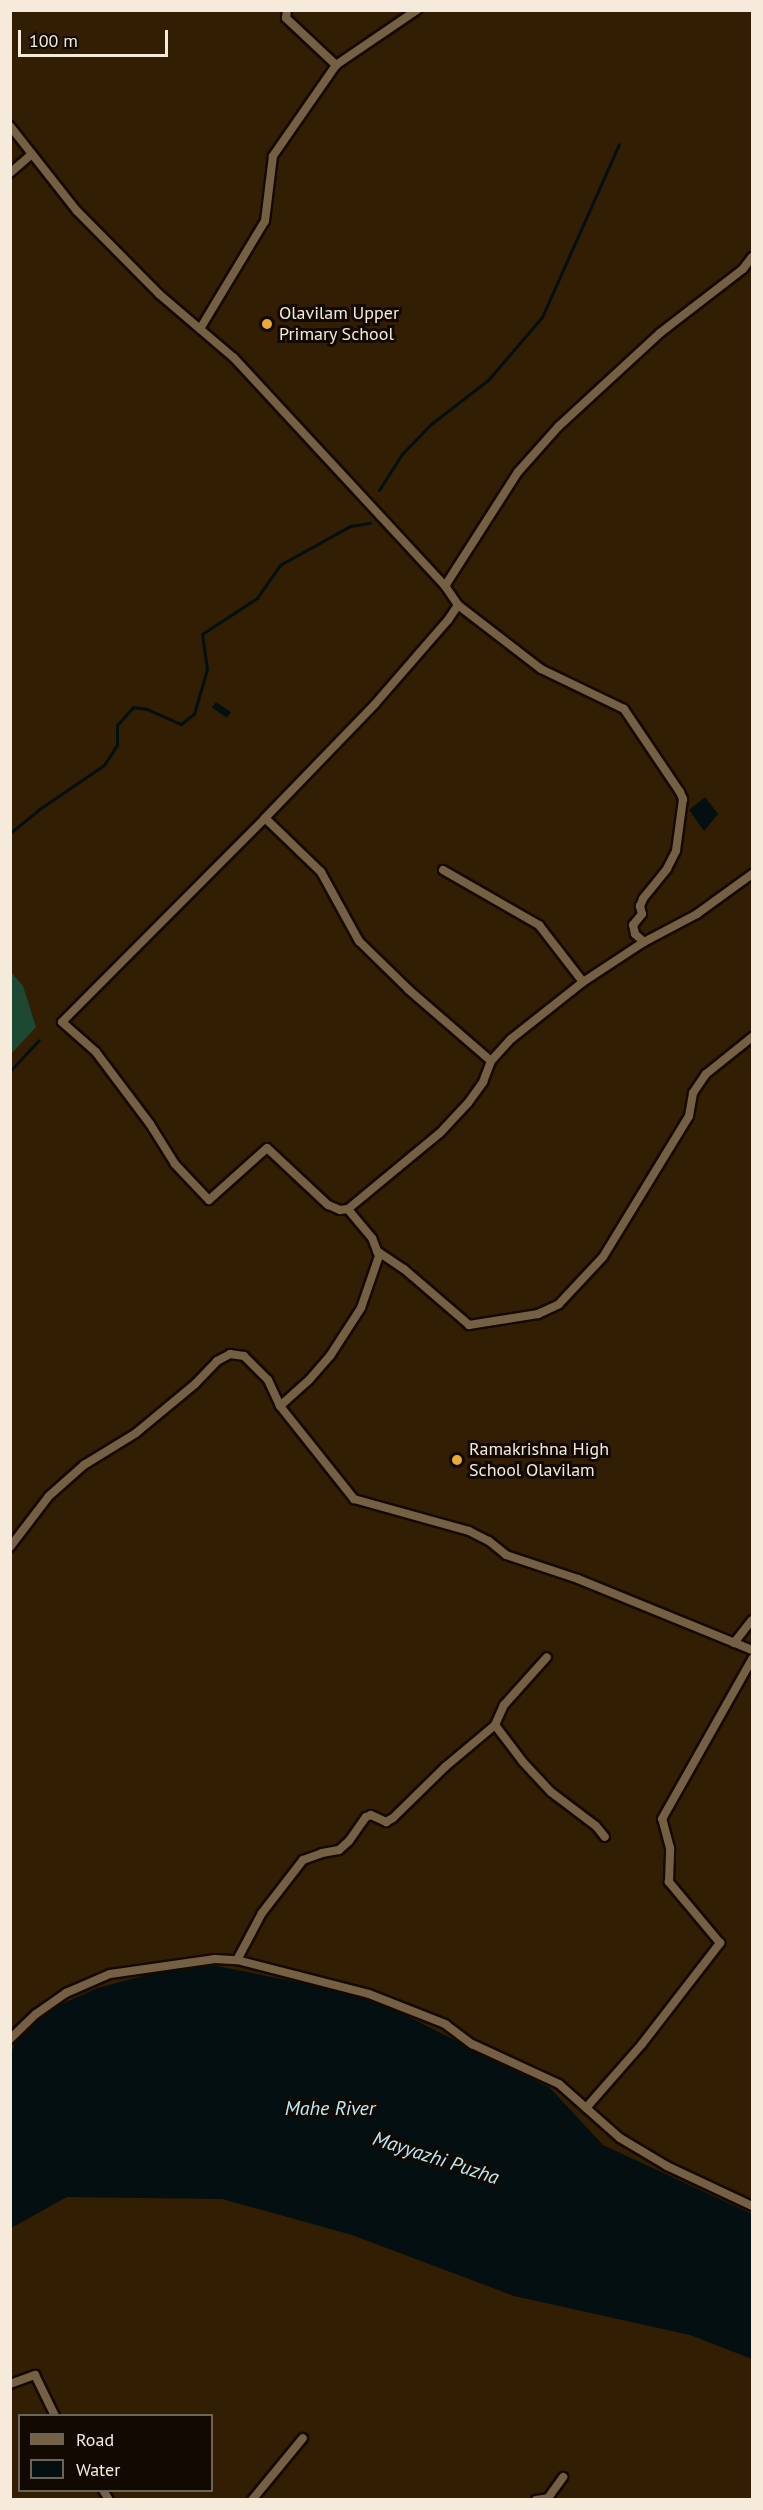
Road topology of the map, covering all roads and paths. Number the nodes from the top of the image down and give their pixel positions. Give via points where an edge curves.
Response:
1 (287, 10) edge
2 (417, 10) edge
3 (336, 65) junction
4 (10, 126) edge
5 (32, 154) junction
6 (10, 173) edge
7 (753, 257) edge
8 (200, 329) junction
9 (445, 586) junction
10 (458, 605) junction
11 (266, 818) junction
12 (443, 870) dead end
13 (753, 874) edge
14 (644, 942) junction
15 (583, 982) junction
16 (753, 1037) edge
17 (490, 1061) junction
18 (348, 1209) junction
19 (377, 1251) junction
20 (280, 1406) junction
21 (10, 1547) edge
22 (753, 1620) edge
23 (734, 1642) junction
24 (753, 1650) edge
25 (548, 1657) dead end
26 (753, 1659) edge
27 (495, 1725) junction
28 (605, 1837) dead end
29 (237, 1960) junction
30 (10, 2039) edge
31 (586, 2108) junction
32 (753, 2206) edge
33 (10, 2384) edge
34 (54, 2414) edge
35 (303, 2438) dead end
36 (563, 2477) dead end
37 (252, 2499) edge
38 (536, 2499) edge

1 - 3 street via 286,18
2 - 3 street
3 - 8 street via 273,156 265,221
4 - 5 street
5 - 6 street
5 - 8 street via 76,211
7 - 9 street via 660,333 559,426 518,472
8 - 9 street via 234,358
9 - 10 street
10 - 11 street via 375,704
10 - 14 street via 541,669 624,709 680,792 683,799 676,851 643,899 642,914 633,925 635,934
11 - 17 street via 321,872 359,941
11 - 18 street via 62,1022 96,1052 175,1164 209,1200 267,1148 328,1205
12 - 15 street via 539,925
13 - 14 street via 697,914
14 - 15 street
15 - 17 street via 511,1039
16 - 19 street via 706,1074 693,1093 689,1116 603,1257 559,1304 538,1314 469,1324
17 - 18 street via 483,1082 440,1133
18 - 19 street via 372,1238
19 - 20 street via 379,1256 360,1308 346,1333 309,1380
20 - 21 street via 268,1380 244,1356 230,1354 217,1361 136,1433 84,1465 49,1496
20 - 23 street via 354,1499 469,1531 506,1555 578,1579
22 - 23 street
23 - 24 street
25 - 27 street via 504,1705
26 - 31 street via 663,1819 670,1848 669,1882 720,1943 642,2044
27 - 28 street via 551,1792
27 - 29 street via 393,1818 386,1822 372,1815 366,1817 339,1850 303,1860 262,1913
29 - 30 street via 214,1959 110,1974 66,1993
29 - 31 street via 369,1994 445,2024 472,2044 559,2084
31 - 32 street via 620,2138 667,2166
33 - 34 street via 35,2375
35 - 37 street
36 - 38 street via 548,2498

